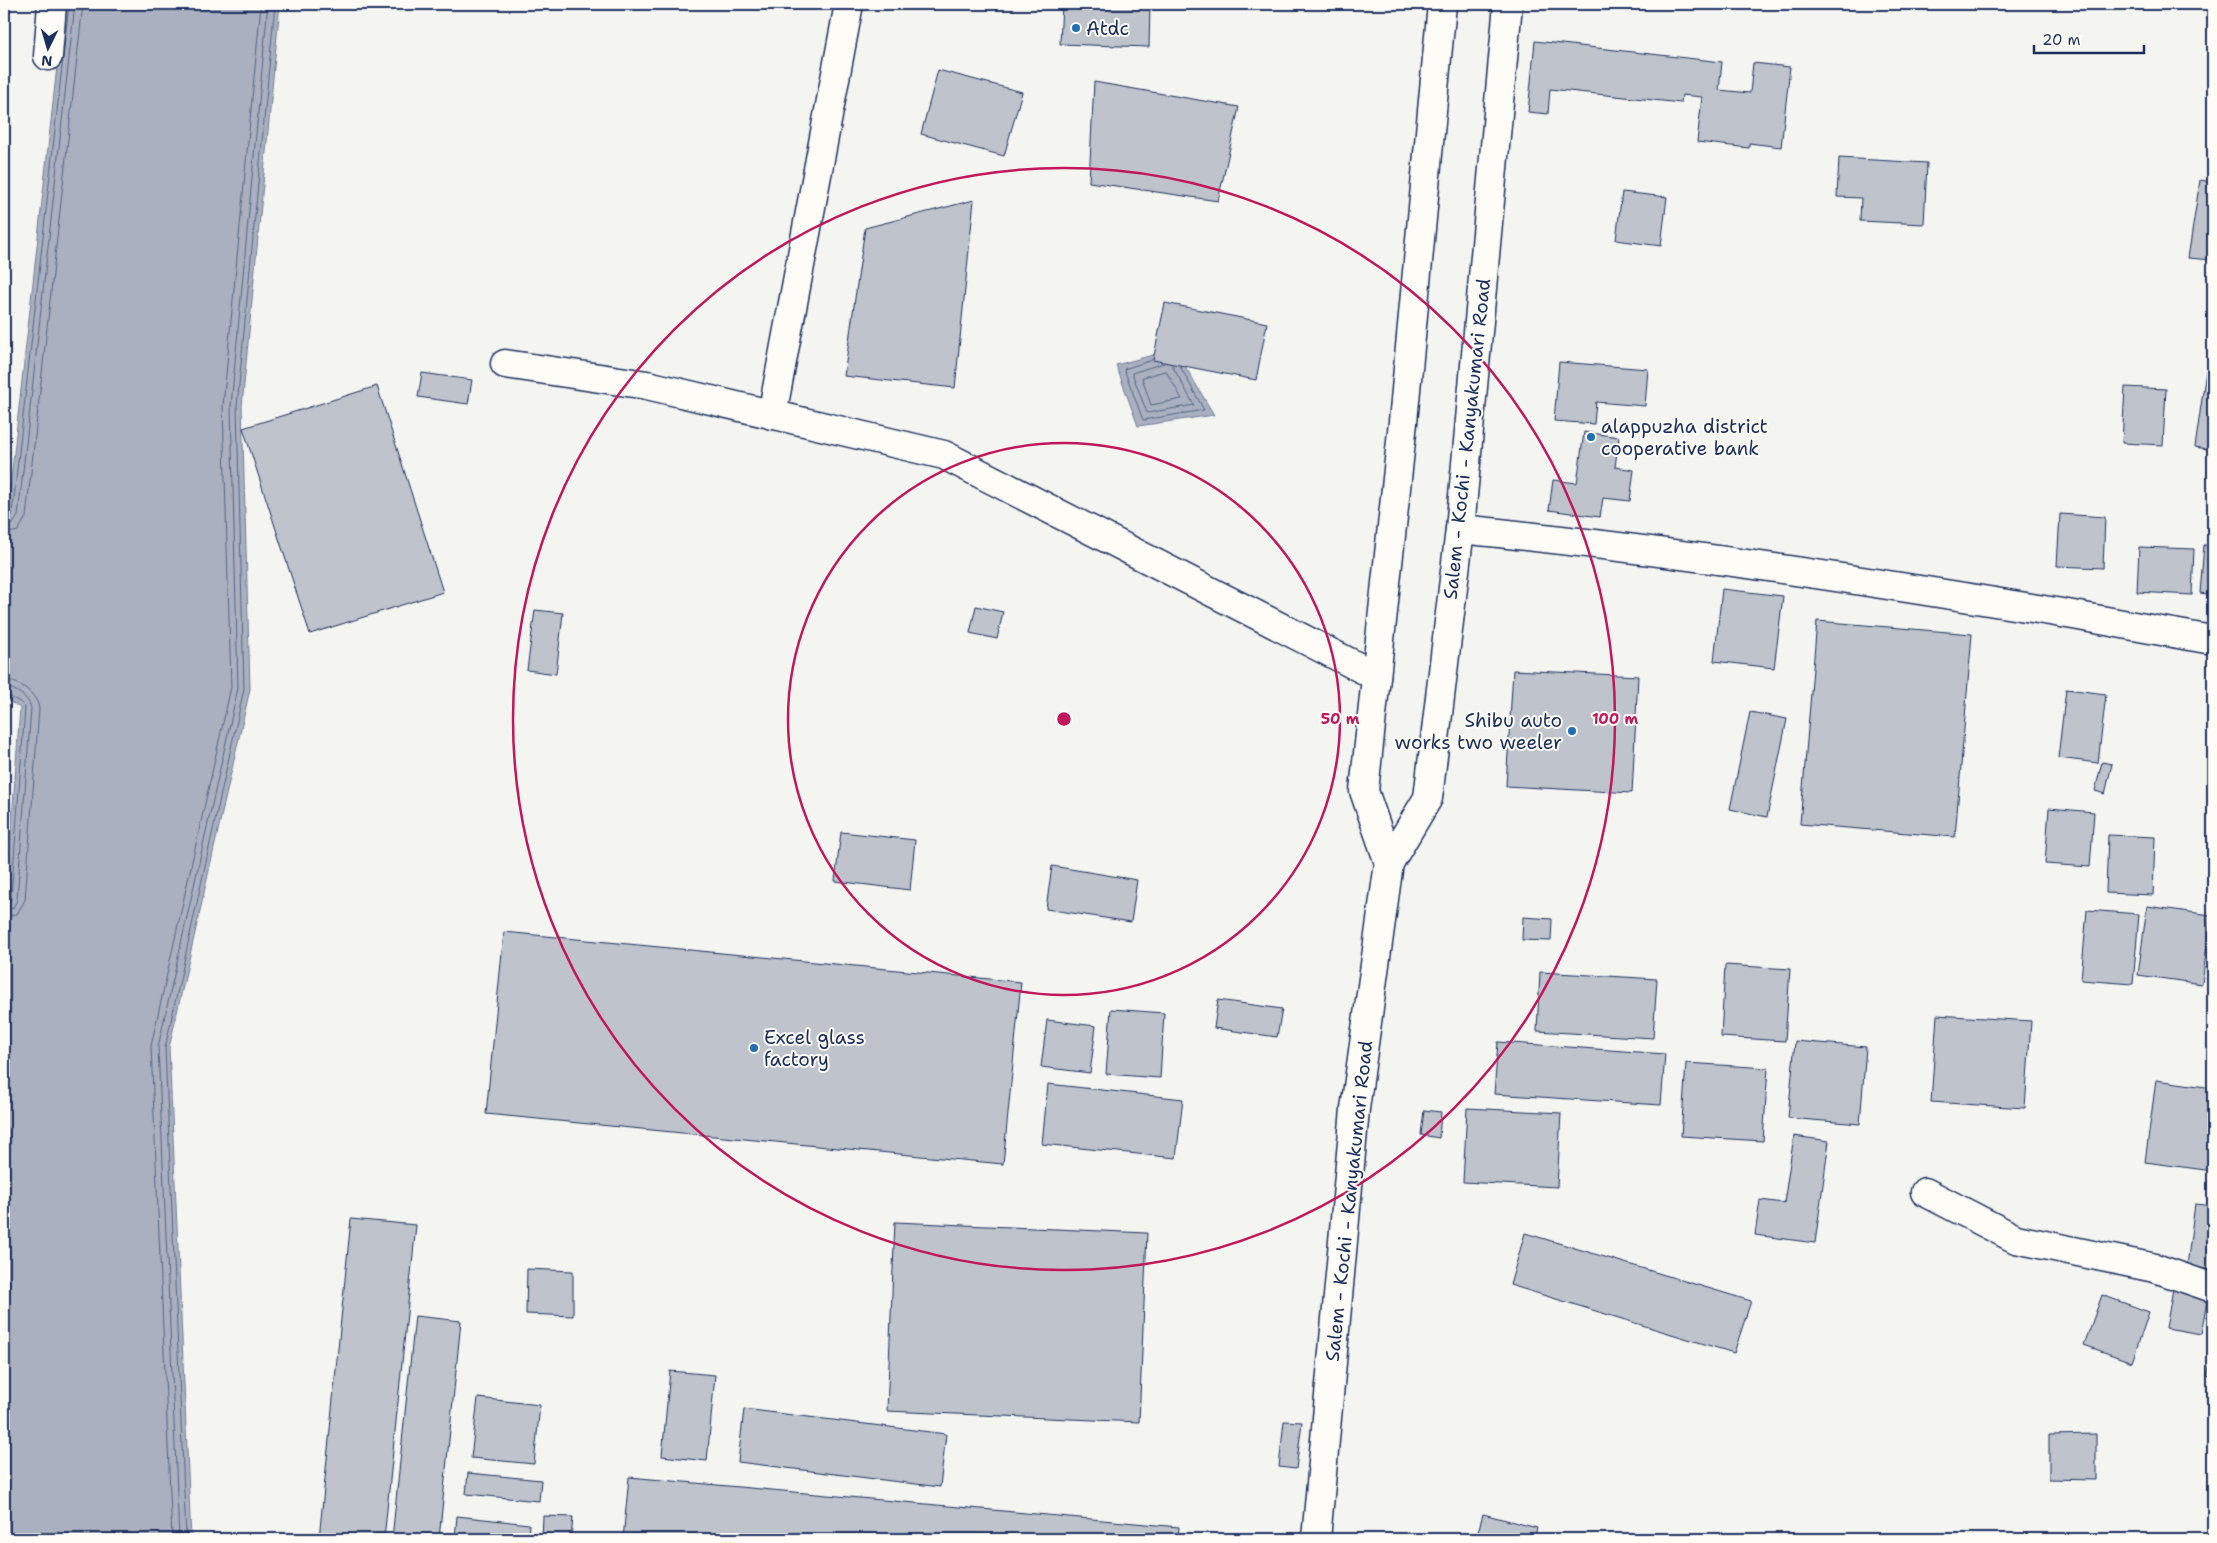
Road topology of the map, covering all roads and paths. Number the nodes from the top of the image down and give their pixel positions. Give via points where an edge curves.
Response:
1 (52, 4) edge
2 (849, 4) edge
3 (1442, 4) edge
4 (1508, 4) edge
5 (48, 56) dead end
6 (505, 364) dead end
7 (772, 415) junction
8 (1460, 529) junction
9 (2213, 640) edge
10 (1376, 676) junction
11 (1389, 863) junction
12 (1925, 1192) dead end
13 (2213, 1288) edge
14 (1316, 1539) edge

1 - 5 main road
2 - 7 main road
3 - 10 main road, Salem - Kochi - Kanyakumari Road
4 - 8 main road, Salem - Kochi - Kanyakumari Road
6 - 7 main road via 647,385
7 - 10 main road via 944,455
8 - 9 main road via 1585,541 2032,608
8 - 11 main road, Salem - Kochi - Kanyakumari Road via 1428,798
10 - 11 main road, Salem - Kochi - Kanyakumari Road via 1364,791
11 - 14 main road, Salem - Kochi - Kanyakumari Road via 1355,1110
12 - 13 main road via 2016,1239 2155,1268

